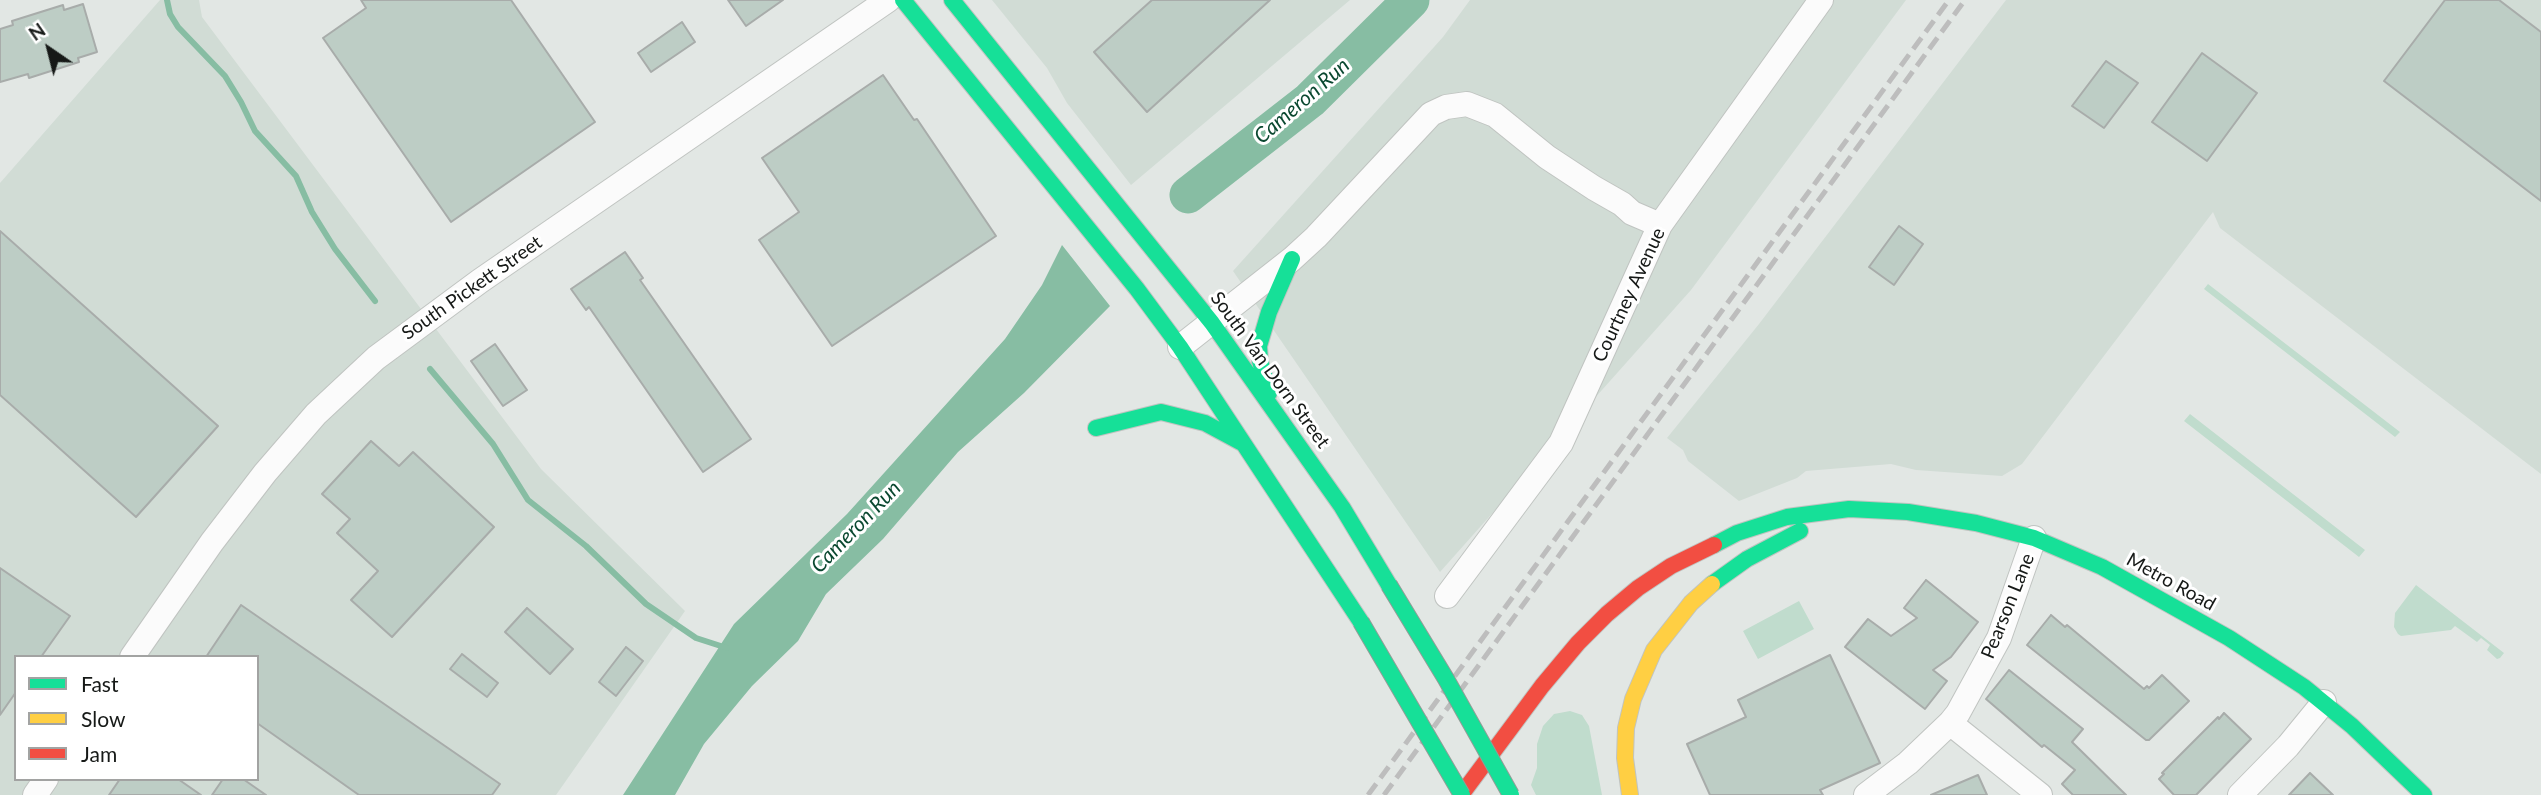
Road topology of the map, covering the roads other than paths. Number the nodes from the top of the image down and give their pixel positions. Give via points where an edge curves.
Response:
1 (888, 0) edge
2 (903, 0) edge
3 (952, 0) edge
4 (1821, 0) edge
5 (1660, 225) junction
6 (1292, 259) junction
7 (1212, 323) junction
8 (1180, 347) junction
9 (1276, 414) junction
10 (1096, 428) dead end
11 (1245, 445) junction
12 (1849, 509) junction
13 (2034, 538) junction
14 (1447, 596) dead end
15 (133, 655) edge
16 (2324, 702) junction
17 (1950, 723) junction
18 (1462, 795) edge
19 (1511, 795) edge
20 (1630, 795) edge
21 (1866, 795) edge
22 (2040, 795) edge
23 (2240, 795) edge
24 (2424, 795) edge

1 - 15 street, South Pickett Street via 461,294 376,358 316,414 265,473
2 - 8 main road
3 - 7 main road, South Van Dorn Street
4 - 5 street, Courtney Avenue
5 - 6 street via 1632,213 1547,157 1494,115 1467,104 1431,114
5 - 14 street, Courtney Avenue via 1561,443
6 - 7 street
6 - 9 main road via 1259,346
7 - 8 street
7 - 9 main road, South Van Dorn Street
8 - 11 main road
9 - 19 main road, South Van Dorn Street, bridge via 1342,507
10 - 11 main road via 1161,412 1205,424
11 - 18 main road, bridge via 1361,622
12 - 13 main road, Metro Road via 1908,512
12 - 18 main road, Metro Road via 1787,517 1737,533 1681,560 1638,588 1578,643
12 - 20 main road via 1747,559 1708,587 1670,629 1654,650 1626,728
13 - 16 main road, Metro Road via 2102,567 2219,632
13 - 17 street, Pearson Lane via 1999,638
16 - 23 street
16 - 24 main road, Metro Road
17 - 21 street, Pearson Lane via 1909,763
17 - 22 street

